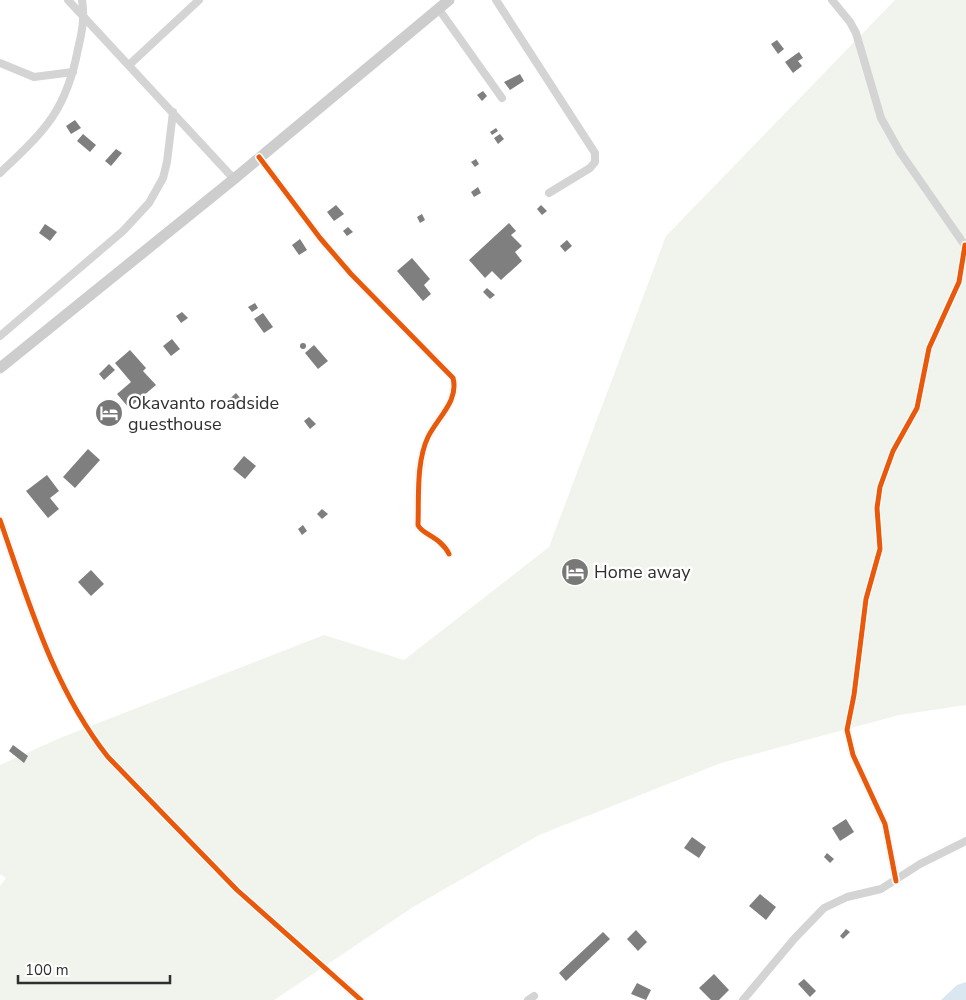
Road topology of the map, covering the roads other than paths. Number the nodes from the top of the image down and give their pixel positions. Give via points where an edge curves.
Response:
1 (68, 0) edge
2 (82, 0) edge
3 (199, 0) edge
4 (449, 0) edge
5 (496, 0) edge
6 (832, 0) edge
7 (438, 8) junction
8 (85, 18) junction
9 (0, 64) edge
10 (129, 65) junction
11 (73, 72) junction
12 (502, 98) dead end
13 (173, 112) junction
14 (260, 157) junction
15 (0, 174) edge
16 (234, 179) junction
17 (549, 193) dead end
18 (966, 246) edge
19 (0, 336) edge
20 (0, 368) edge
21 (0, 520) edge
22 (449, 554) dead end
23 (966, 841) edge
24 (896, 881) junction
25 (361, 1000) edge
26 (744, 1000) edge

1 - 8 street
2 - 8 street
3 - 10 street
4 - 7 main road
5 - 17 street via 595,154 595,162 590,168
6 - 18 street via 856,33 874,101 884,124
7 - 12 street
7 - 14 main road
8 - 10 street
8 - 11 street
9 - 11 street via 34,77
10 - 13 street
11 - 15 street via 55,115
13 - 16 street
13 - 19 street via 163,178 149,203 123,232
14 - 16 main road
14 - 22 street via 351,274 453,378 454,395 424,448 418,525 440,541
16 - 20 main road
18 - 24 street via 959,282 929,348 916,408 893,452 880,487 880,549 866,599 847,730 854,755 885,824
21 - 25 street via 59,681 95,741 237,890
23 - 24 street via 920,864
24 - 26 street via 824,908

